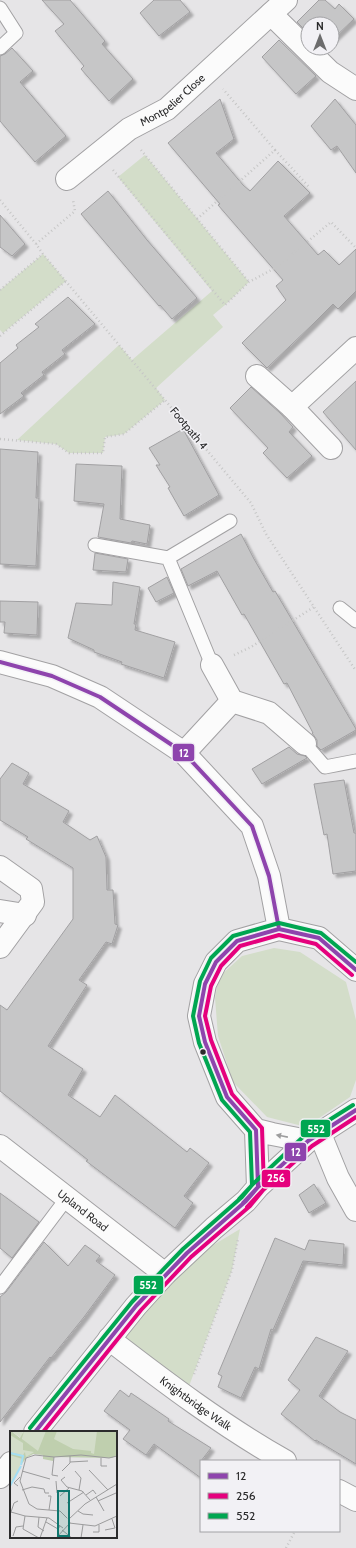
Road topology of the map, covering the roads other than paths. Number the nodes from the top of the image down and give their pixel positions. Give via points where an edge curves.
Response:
1 (278, 7) edge
2 (0, 8) edge
3 (0, 48) edge
4 (356, 89) edge
5 (67, 179) road end
6 (356, 348) edge
7 (257, 376) dead end
8 (292, 407) junction
9 (331, 448) dead end
10 (230, 521) dead end
11 (95, 545) dead end
12 (168, 558) junction
13 (340, 608) dead end
14 (356, 621) edge
15 (0, 662) edge
16 (212, 665) joint
17 (232, 701) junction
18 (304, 744) joint
19 (184, 753) junction
20 (356, 761) edge
21 (0, 867) edge
22 (0, 911) edge
23 (25, 914) junction
24 (278, 929) junction
25 (0, 947) edge
26 (356, 970) edge
27 (356, 1110) edge
28 (256, 1130) junction
29 (314, 1138) junction
30 (0, 1146) edge
31 (258, 1187) junction
32 (67, 1198) junction
33 (356, 1210) edge
34 (165, 1274) junction
35 (0, 1287) edge
36 (109, 1339) junction
37 (37, 1431) edge
38 (283, 1460) edge
39 (10, 1464) edge
40 (0, 1478) edge
41 (340, 1492) edge
42 (356, 1500) edge

1 - 4 street, Montpelier Close via 330,72
1 - 5 street, Montpelier Close via 167,109 128,129
2 - 3 lane via 16,33
6 - 8 street
7 - 8 street
8 - 9 street
10 - 12 lane
11 - 12 lane
12 - 16 lane
13 - 14 lane
15 - 19 street via 52,676 100,697
16 - 17 street
17 - 18 street via 269,713
17 - 19 street
18 - 20 lane via 325,767
19 - 24 street via 252,826 269,876
21 - 23 street via 31,889 33,902
22 - 23 street
23 - 25 street
24 - 26 street via 319,938
24 - 28 street via 237,941 216,962 205,984 199,1016 205,1042 227,1097
27 - 29 street
29 -> 28 street
28 - 31 street
29 - 31 street
29 - 33 street
30 - 32 street, Upland Road
31 - 34 street via 246,1201
32 - 34 street, Upland Road
32 - 35 lane
34 - 36 street
36 - 37 street
36 - 38 street, Knightbridge Walk via 185,1397
39 - 40 street
41 - 42 street

